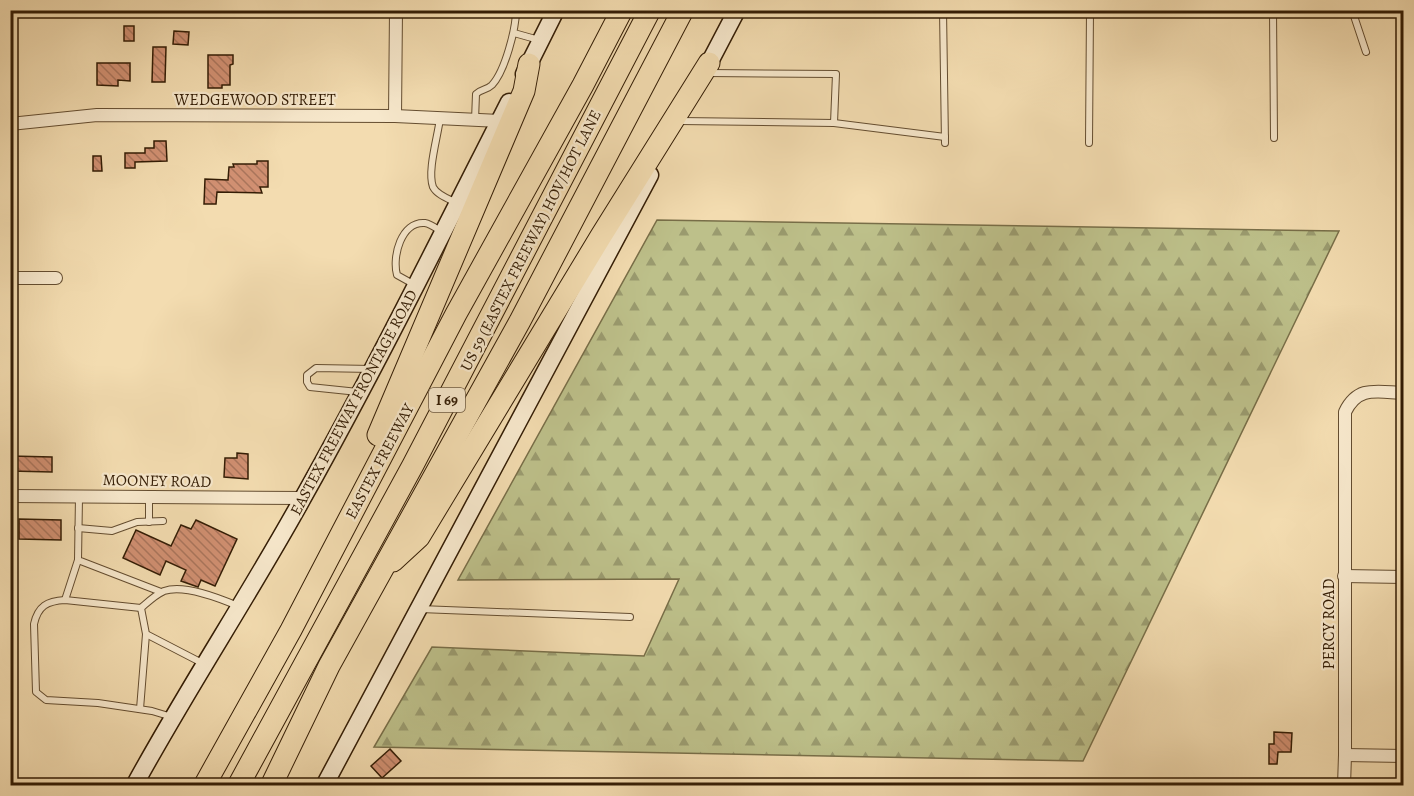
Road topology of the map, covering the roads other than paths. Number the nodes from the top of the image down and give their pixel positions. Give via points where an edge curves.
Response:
1 (396, 10) edge
2 (516, 10) edge
3 (556, 10) edge
4 (622, 10) edge
5 (650, 10) edge
6 (683, 10) edge
7 (737, 10) edge
8 (943, 10) edge
9 (1089, 10) edge
10 (1273, 10) edge
11 (1352, 10) edge
12 (513, 33) junction
13 (541, 41) junction
14 (1366, 52) dead end
15 (529, 64) junction
16 (707, 68) junction
17 (395, 116) junction
18 (440, 118) junction
19 (475, 120) junction
20 (500, 121) junction
21 (678, 121) junction
22 (834, 123) junction
23 (10, 124) edge
24 (1274, 138) dead end
25 (1089, 144) dead end
26 (457, 204) junction
27 (443, 232) junction
28 (10, 278) edge
29 (56, 278) dead end
30 (416, 285) junction
31 (372, 369) junction
32 (361, 392) junction
33 (1404, 393) edge
34 (10, 496) edge
35 (79, 496) junction
36 (149, 497) junction
37 (303, 498) junction
38 (163, 521) dead end
39 (149, 522) junction
40 (78, 528) junction
41 (78, 560) junction
42 (378, 576) junction
43 (1344, 576) junction
44 (1404, 577) edge
45 (161, 592) junction
46 (65, 600) junction
47 (238, 606) junction
48 (141, 608) junction
49 (419, 609) junction
50 (630, 617) dead end
51 (291, 630) junction
52 (146, 634) junction
53 (204, 664) junction
54 (140, 709) junction
55 (172, 717) junction
56 (1345, 755) junction
57 (1404, 756) edge
58 (136, 785) edge
59 (204, 786) edge
60 (238, 786) edge
61 (271, 786) edge
62 (324, 786) edge
63 (1344, 786) edge

1 - 17 street
2 - 12 lane
3 - 13 main road, EASTEX FREEWAY FRONTAGE ROAD
4 - 51 highway, EASTEX FREEWAY / I 69 via 456,314
5 - 60 highway, US 59 (EASTEX FREEWAY) HOV/HOT LANE / I 69 via 413,465
6 - 42 highway, I 69 via 520,321
7 - 16 main road
8 - 22 lane via 945,140
9 - 25 lane
10 - 24 lane
11 - 14 lane
12 - 13 lane
12 - 19 lane via 496,80 476,94
13 - 15 main road, EASTEX FREEWAY FRONTAGE ROAD
15 - 20 main road, EASTEX FREEWAY FRONTAGE ROAD
15 - 51 highway via 524,91
16 - 21 main road
16 - 22 lane via 836,74
16 - 42 highway via 600,236 419,537
17 - 18 street, WEDGEWOOD STREET
17 - 23 street, WEDGEWOOD STREET via 97,115
18 - 19 street, WEDGEWOOD STREET
18 - 26 lane via 431,173 433,187
19 - 20 street, WEDGEWOOD STREET
20 - 26 main road, EASTEX FREEWAY FRONTAGE ROAD
21 - 22 lane
21 - 49 main road
26 - 27 main road, EASTEX FREEWAY FRONTAGE ROAD
27 - 30 main road, EASTEX FREEWAY FRONTAGE ROAD
27 - 30 lane via 426,223 415,225 397,248 394,264 398,275
28 - 29 street
30 - 31 main road, EASTEX FREEWAY FRONTAGE ROAD
31 - 32 main road, EASTEX FREEWAY FRONTAGE ROAD
31 - 32 lane via 316,368 307,375 310,387
32 - 37 main road, EASTEX FREEWAY FRONTAGE ROAD
33 - 43 street, PERCY ROAD via 1359,393 1345,412
34 - 35 street, MOONEY ROAD
35 - 36 street, MOONEY ROAD
35 - 40 lane
36 - 37 street, MOONEY ROAD
36 - 39 lane
37 - 47 main road, EASTEX FREEWAY FRONTAGE ROAD
38 - 39 lane
39 - 40 lane via 112,531
40 - 41 lane
41 - 45 lane
41 - 46 lane
42 - 61 highway, I 69
43 - 44 street
43 - 56 street, PERCY ROAD
45 - 47 lane via 172,589 215,596
45 - 48 lane
46 - 48 lane
46 - 54 lane via 48,602 36,615 36,692 56,701
47 - 53 main road, EASTEX FREEWAY FRONTAGE ROAD
48 - 52 lane
49 - 50 lane
49 - 62 main road
51 - 59 highway, EASTEX FREEWAY / I 69
52 - 53 lane
52 - 54 lane
53 - 55 main road, EASTEX FREEWAY FRONTAGE ROAD
54 - 55 lane
55 - 58 main road, EASTEX FREEWAY FRONTAGE ROAD
56 - 57 street
56 - 63 street, PERCY ROAD

